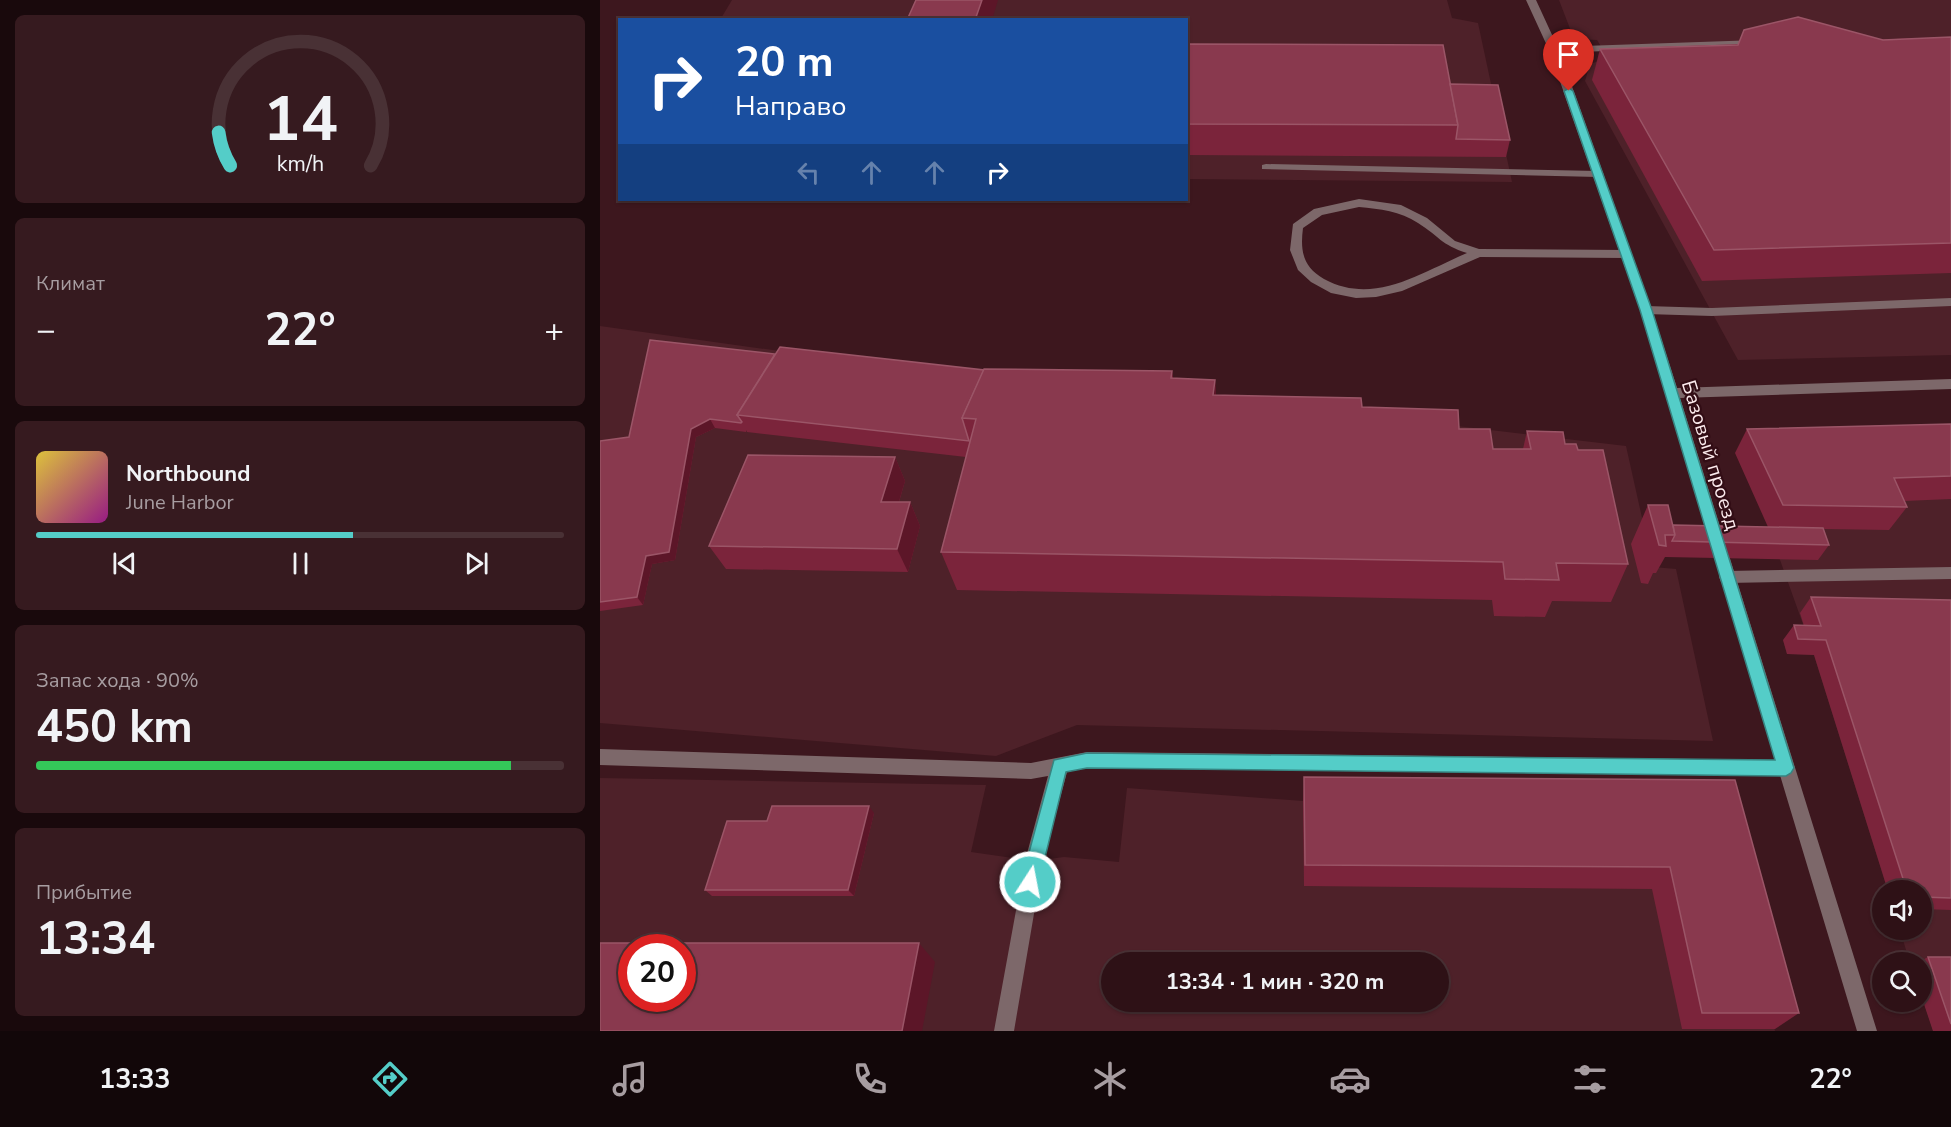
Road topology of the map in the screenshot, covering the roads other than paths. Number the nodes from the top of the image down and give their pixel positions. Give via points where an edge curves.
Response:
1 (1531, 0) edge
2 (1766, 42) edge
3 (1554, 50) junction
4 (1266, 167) dead end
5 (1598, 174) junction
6 (1478, 253) junction
7 (1626, 254) junction
8 (1951, 302) edge
9 (1646, 310) junction
10 (1951, 384) edge
11 (1671, 393) junction
12 (1951, 573) edge
13 (1726, 577) junction
14 (600, 757) edge
15 (1060, 766) junction
16 (1786, 768) junction
17 (1004, 1031) edge
18 (1867, 1031) edge

1 - 3 street, Базовый проезд
2 - 3 street
3 - 5 street, Базовый проезд
4 - 5 street
5 - 7 street, Базовый проезд
6 - 6 street via 1451,243 1423,221 1397,208 1359,203 1318,212 1297,227 1294,251 1305,272 1325,287 1348,294 1376,295 1411,285
6 - 7 street
7 - 9 street, Базовый проезд
8 - 9 street via 1712,312
9 - 11 street, Базовый проезд
10 - 11 street
11 - 13 street, Базовый проезд
12 - 13 street
13 - 16 street, Базовый проезд
14 - 15 street via 1031,771
15 - 16 street via 1087,760
15 - 17 street via 1034,861
16 - 18 street, Базовый проезд

